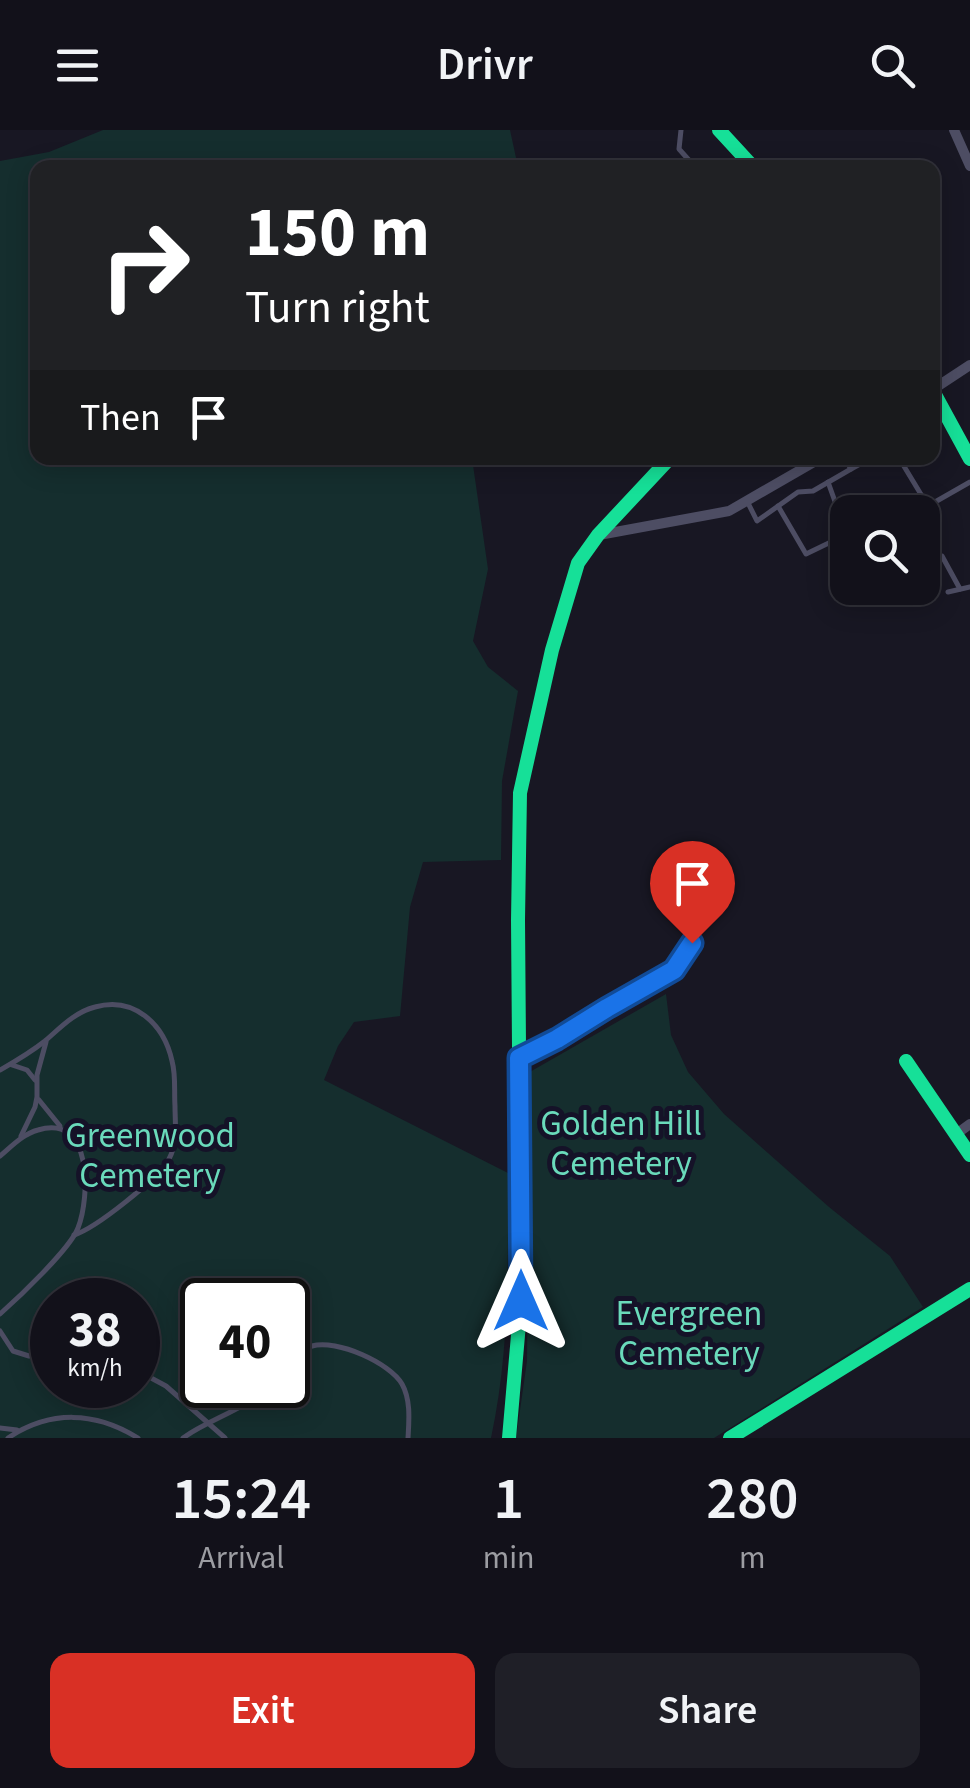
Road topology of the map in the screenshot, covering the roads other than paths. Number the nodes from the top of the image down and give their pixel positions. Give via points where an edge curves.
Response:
1 (681, 130) edge
2 (719, 130) edge
3 (954, 130) edge
4 (689, 160) edge
5 (747, 160) edge
6 (970, 166) edge
7 (970, 365) edge
8 (940, 384) edge
9 (940, 402) edge
10 (970, 459) edge
11 (663, 465) edge
12 (808, 465) edge
13 (849, 465) edge
14 (859, 465) edge
15 (903, 465) edge
16 (852, 469) junction
17 (828, 482) junction
18 (970, 482) edge
19 (747, 501) junction
20 (778, 506) junction
21 (598, 535) junction
22 (942, 556) dead end
23 (970, 588) edge
24 (960, 589) junction
25 (948, 592) dead end
26 (692, 943) dead end
27 (46, 1039) junction
28 (519, 1058) junction
29 (906, 1061) dead end
30 (9, 1065) junction
31 (0, 1070) edge
32 (37, 1086) junction
33 (37, 1097) junction
34 (970, 1124) edge
35 (64, 1130) junction
36 (955, 1135) junction
37 (18, 1141) junction
38 (970, 1155) edge
39 (0, 1156) edge
40 (74, 1235) junction
41 (970, 1288) edge
42 (0, 1315) edge
43 (0, 1331) edge
44 (5, 1348) edge
45 (310, 1348) edge
46 (30, 1355) edge
47 (160, 1383) edge
48 (241, 1408) edge
49 (210, 1423) junction
50 (0, 1428) edge
51 (20, 1430) junction
52 (8, 1438) edge
53 (138, 1438) edge
54 (183, 1438) edge
55 (225, 1438) edge
56 (408, 1438) edge
57 (510, 1438) edge
58 (730, 1438) edge

1 - 4 lane via 679,149
2 - 5 main road
3 - 6 street
7 - 8 street
9 - 10 main road
11 - 21 main road
12 - 19 street
13 - 16 lane
14 - 16 lane
15 - 18 lane via 928,506
16 - 17 lane
17 - 20 lane
17 - 20 lane via 842,521 835,540 806,554
19 - 20 lane via 756,521
19 - 21 street via 729,511
21 - 28 main road via 578,563 520,793
22 - 24 lane
23 - 24 lane
24 - 25 lane
26 - 28 lane via 674,970
27 - 30 lane
27 - 32 lane
27 - 40 lane via 92,1007 127,1005 163,1034 174,1064 175,1142 169,1159 102,1220
28 - 57 main road via 521,1301
29 - 36 main road
30 - 31 lane
30 - 32 lane via 26,1070
32 - 33 lane
33 - 35 lane
33 - 37 lane
34 - 36 street
35 - 37 lane via 35,1130
35 - 40 lane via 82,1152 86,1178
36 - 38 main road
37 - 39 lane
40 - 42 lane
41 - 58 main road
43 - 44 lane
44 - 46 lane
45 - 56 lane via 344,1348 394,1374 404,1388
47 - 49 lane
48 - 49 lane
49 - 54 lane
49 - 55 lane
50 - 51 lane
51 - 52 lane
51 - 53 lane via 72,1416 100,1420

